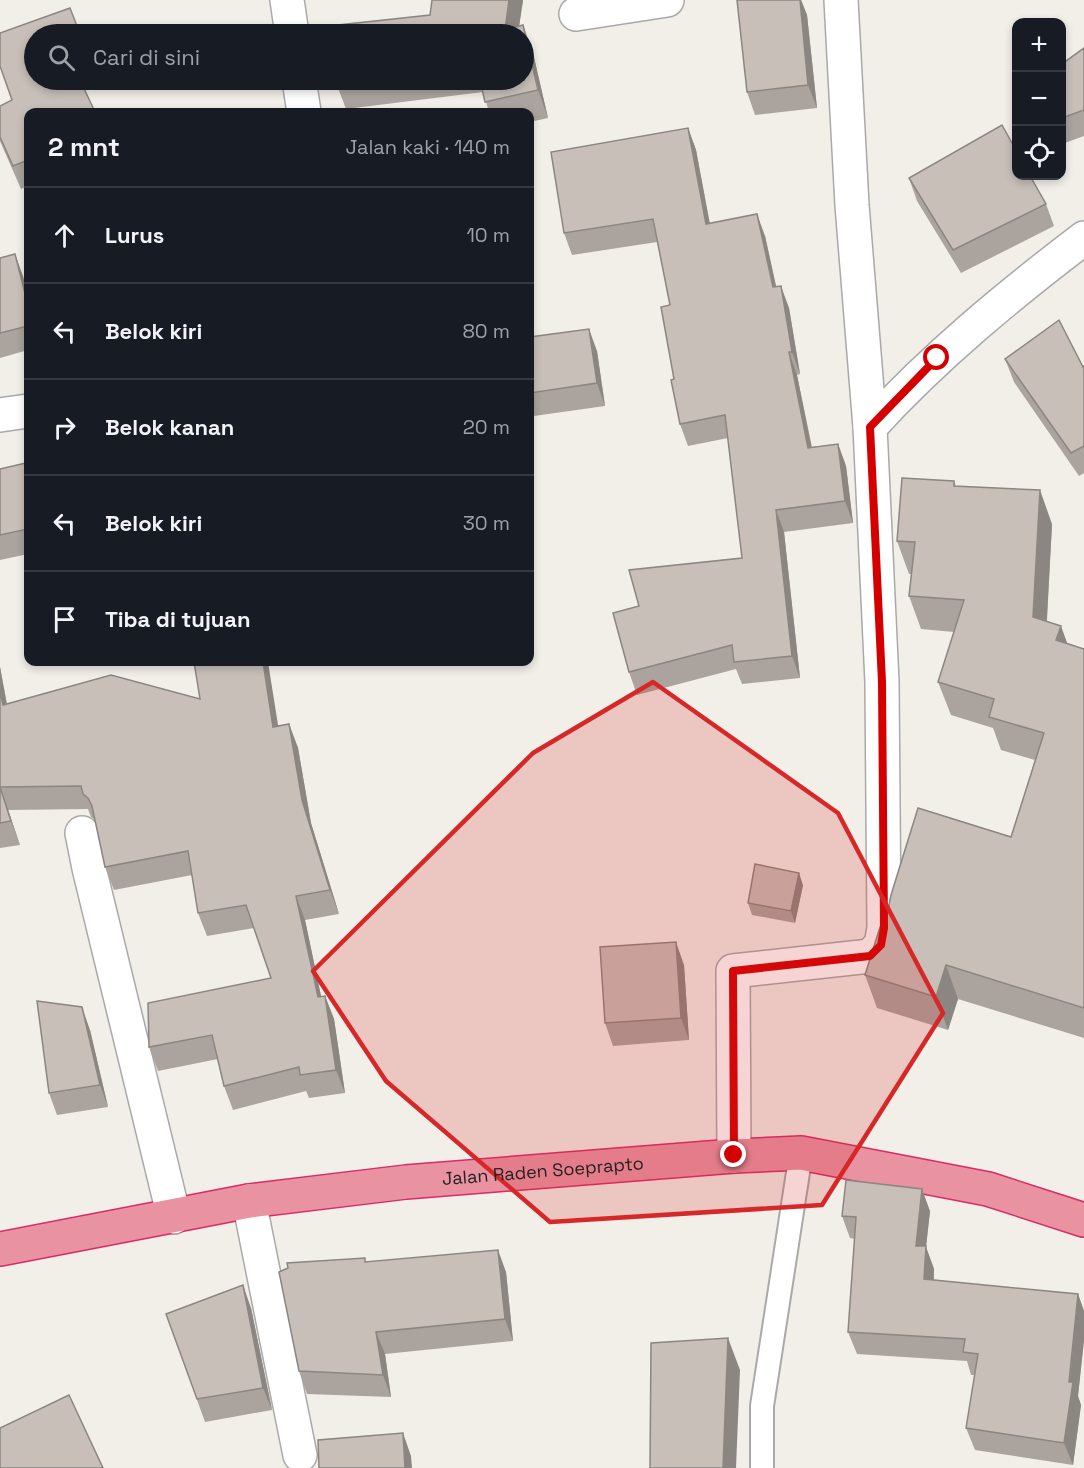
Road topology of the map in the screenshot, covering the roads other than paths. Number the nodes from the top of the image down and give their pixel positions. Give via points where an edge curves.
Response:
1 (287, 0) edge
2 (667, 0) edge
3 (841, 0) edge
4 (576, 14) dead end
5 (291, 24) edge
6 (301, 90) edge
7 (303, 108) edge
8 (1084, 238) edge
9 (24, 412) edge
10 (0, 416) edge
11 (870, 427) junction
12 (82, 833) dead end
13 (801, 1153) junction
14 (734, 1155) junction
15 (249, 1201) junction
16 (174, 1216) junction
17 (1084, 1220) edge
18 (0, 1249) edge
19 (300, 1455) dead end
20 (762, 1468) edge

1 - 5 street
2 - 4 street
3 - 11 street
6 - 7 street
8 - 11 street via 1012,292 937,358
9 - 10 street
11 - 14 street via 882,682 881,945 870,956 733,971
12 - 16 street
13 - 14 highway, Jalan Raden Soeprapto
13 - 17 highway, Jalan Raden Soeprapto via 988,1189
13 - 20 lane via 762,1406
14 - 15 highway, Jalan Raden Soeprapto via 406,1182
15 - 16 highway, Jalan Raden Soeprapto
15 - 19 street
16 - 18 highway, Jalan Raden Soeprapto

